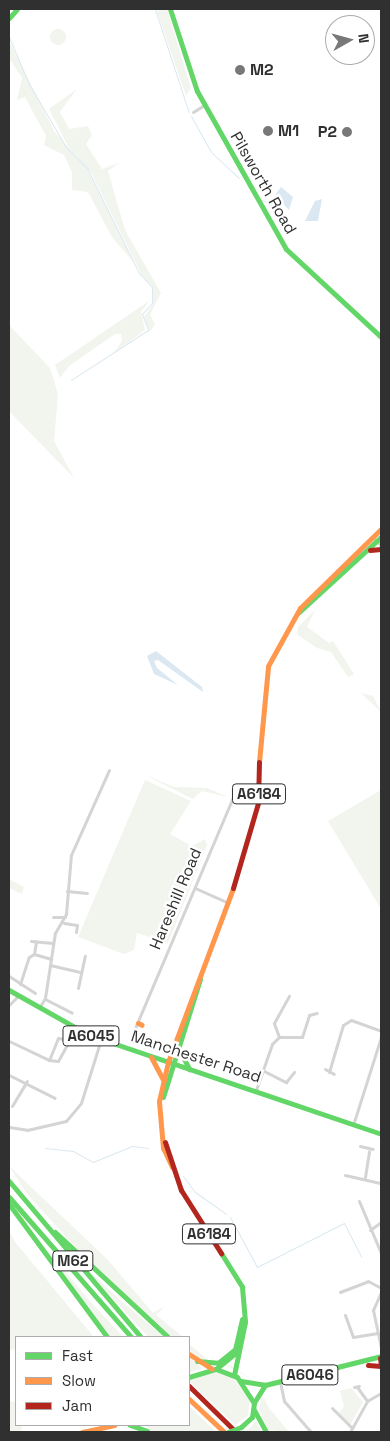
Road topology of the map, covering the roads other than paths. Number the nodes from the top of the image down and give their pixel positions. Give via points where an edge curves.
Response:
1 (17, 9) edge
2 (170, 9) edge
3 (9, 18) edge
4 (204, 105) junction
5 (193, 112) dead end
6 (381, 337) edge
7 (381, 529) edge
8 (378, 538) edge
9 (381, 548) edge
10 (366, 551) junction
11 (298, 614) junction
12 (109, 770) dead end
13 (238, 785) dead end
14 (195, 888) junction
15 (67, 892) junction
16 (87, 893) dead end
17 (228, 903) junction
18 (54, 917) dead end
19 (65, 917) junction
20 (64, 923) junction
21 (76, 932) dead end
22 (53, 943) junction
23 (34, 954) junction
24 (85, 956) dead end
25 (51, 959) junction
26 (50, 965) junction
27 (81, 972) junction
28 (201, 975) junction
29 (9, 976) edge
30 (20, 984) junction
31 (78, 988) dead end
32 (9, 990) edge
33 (35, 993) dead end
34 (18, 996) junction
35 (290, 996) dead end
36 (45, 999) junction
37 (9, 1005) edge
38 (39, 1008) junction
39 (72, 1013) dead end
40 (317, 1013) dead end
41 (138, 1025) dead end
42 (381, 1031) edge
43 (279, 1037) junction
44 (381, 1037) edge
45 (102, 1039) junction
46 (9, 1041) edge
47 (178, 1046) junction
48 (149, 1055) junction
49 (49, 1060) junction
50 (170, 1062) junction
51 (189, 1069) junction
52 (264, 1071) junction
53 (294, 1072) dead end
54 (334, 1074) dead end
55 (9, 1075) edge
56 (163, 1080) junction
57 (28, 1081) junction
58 (256, 1090) junction
59 (55, 1098) dead end
60 (12, 1106) dead end
61 (354, 1122) junction
62 (9, 1127) edge
63 (381, 1134) edge
64 (360, 1146) dead end
65 (172, 1167) junction
66 (344, 1175) dead end
67 (365, 1177) junction
68 (9, 1181) edge
69 (381, 1182) edge
70 (9, 1197) edge
71 (358, 1201) dead end
72 (9, 1204) edge
73 (29, 1207) junction
74 (381, 1222) edge
75 (370, 1230) junction
76 (381, 1254) edge
77 (381, 1290) edge
78 (340, 1292) dead end
79 (245, 1301) junction
80 (345, 1315) dead end
81 (378, 1333) junction
82 (106, 1336) edge
83 (130, 1336) edge
84 (140, 1336) edge
85 (167, 1336) edge
86 (236, 1348) junction
87 (381, 1348) edge
88 (190, 1355) edge
89 (380, 1357) edge
90 (196, 1361) junction
91 (361, 1364) junction
92 (381, 1366) edge
93 (214, 1369) junction
94 (234, 1375) junction
95 (190, 1377) edge
96 (241, 1381) junction
97 (280, 1382) junction
98 (265, 1385) junction
99 (190, 1387) edge
100 (357, 1387) dead end
101 (381, 1393) edge
102 (190, 1400) edge
103 (367, 1401) junction
104 (254, 1403) junction
105 (254, 1410) junction
106 (334, 1410) dead end
107 (109, 1426) edge
108 (133, 1426) edge
109 (351, 1430) edge
110 (82, 1432) edge
111 (148, 1432) edge
112 (224, 1432) edge
113 (228, 1432) edge
114 (236, 1432) edge
115 (266, 1432) edge
116 (311, 1432) edge

1 - 3 main road
2 - 4 main road, Pilsworth Road
4 - 5 street
4 - 6 main road, Pilsworth Road via 286,248
7 - 8 main road, A6184
8 - 9 street
8 - 10 main road, A6184
8 - 11 main road, A6184
9 - 10 main road
10 - 11 main road, A6184
11 - 17 main road, A6184 via 277,645 265,679 258,803
12 - 15 street via 71,855
13 - 14 street, Hareshill Road
14 - 17 street
14 - 41 street, Hareshill Road
15 - 16 street
15 - 19 street
17 - 28 main road, A6184
18 - 19 street
19 - 20 street
20 - 21 street via 77,925
20 - 22 street
22 - 23 street via 34,941
22 - 25 street
23 - 25 street
23 - 30 street
24 - 27 street
25 - 26 street
26 - 27 street
26 - 36 street
27 - 31 street
28 - 47 main road, A6184
28 - 50 main road, A6184
29 - 30 street
30 - 33 street
32 - 34 main road, Manchester Road / A6045
34 - 37 street
34 - 38 main road, Manchester Road / A6045
35 - 43 street via 274,1024
36 - 38 street
36 - 39 street
38 - 45 main road, Manchester Road / A6045
40 - 43 street via 312,1011 302,1037
42 - 54 street via 351,1020 343,1025 327,1071
43 - 52 street via 268,1051
44 - 61 street
45 - 48 main road, Manchester Road / A6045
45 - 62 street via 81,1103 66,1121 27,1130
46 - 49 street
47 - 50 main road, A6184
47 - 51 main road
48 - 50 main road, Manchester Road / A6045
48 - 56 main road
49 - 49 street via 58,1061 64,1055 64,1039 58,1038
50 - 51 main road, Manchester Road / A6045
50 - 56 main road, A6184
50 - 65 main road, A6184 via 162,1101 162,1126
51 - 58 main road, Manchester Road / A6045
52 - 53 street via 286,1082
52 - 58 street
55 - 57 street
56 - 65 main road, A6184 via 159,1126
57 - 59 street
57 - 60 street
58 - 61 main road, Manchester Road / A6045
61 - 63 main road, Manchester Road / A6045
64 - 67 street via 371,1150
65 - 79 main road, A6184 via 181,1190 238,1274
66 - 67 street
67 - 69 street
68 - 73 main road, M62
70 - 83 main road, M62
71 - 75 street
72 - 82 main road, M62
73 - 84 main road, M62
73 - 85 main road, M62
74 - 75 street
75 - 76 street
77 - 78 street via 368,1281
77 - 81 street via 373,1310
79 - 86 main road
79 - 94 main road, A6184
80 - 81 street via 353,1337
81 - 87 street
86 - 90 main road via 218,1363
86 - 93 main road via 230,1361
88 - 90 main road
89 - 91 main road, A6046
89 - 92 main road, A6046
90 - 93 main road
91 - 92 main road, A6046
91 - 97 main road, A6046
93 - 94 main road
93 - 95 main road
94 - 96 main road
96 - 98 main road, A6046
96 - 104 main road
97 - 98 main road, A6046
97 - 116 street via 284,1401
98 - 104 main road, A6046
99 - 114 main road
100 - 103 street
101 - 103 street
102 - 112 main road
103 - 109 street
104 - 105 main road
105 - 113 main road, bridge via 241,1427
105 - 115 main road
106 - 109 street
107 - 110 main road
108 - 111 main road

